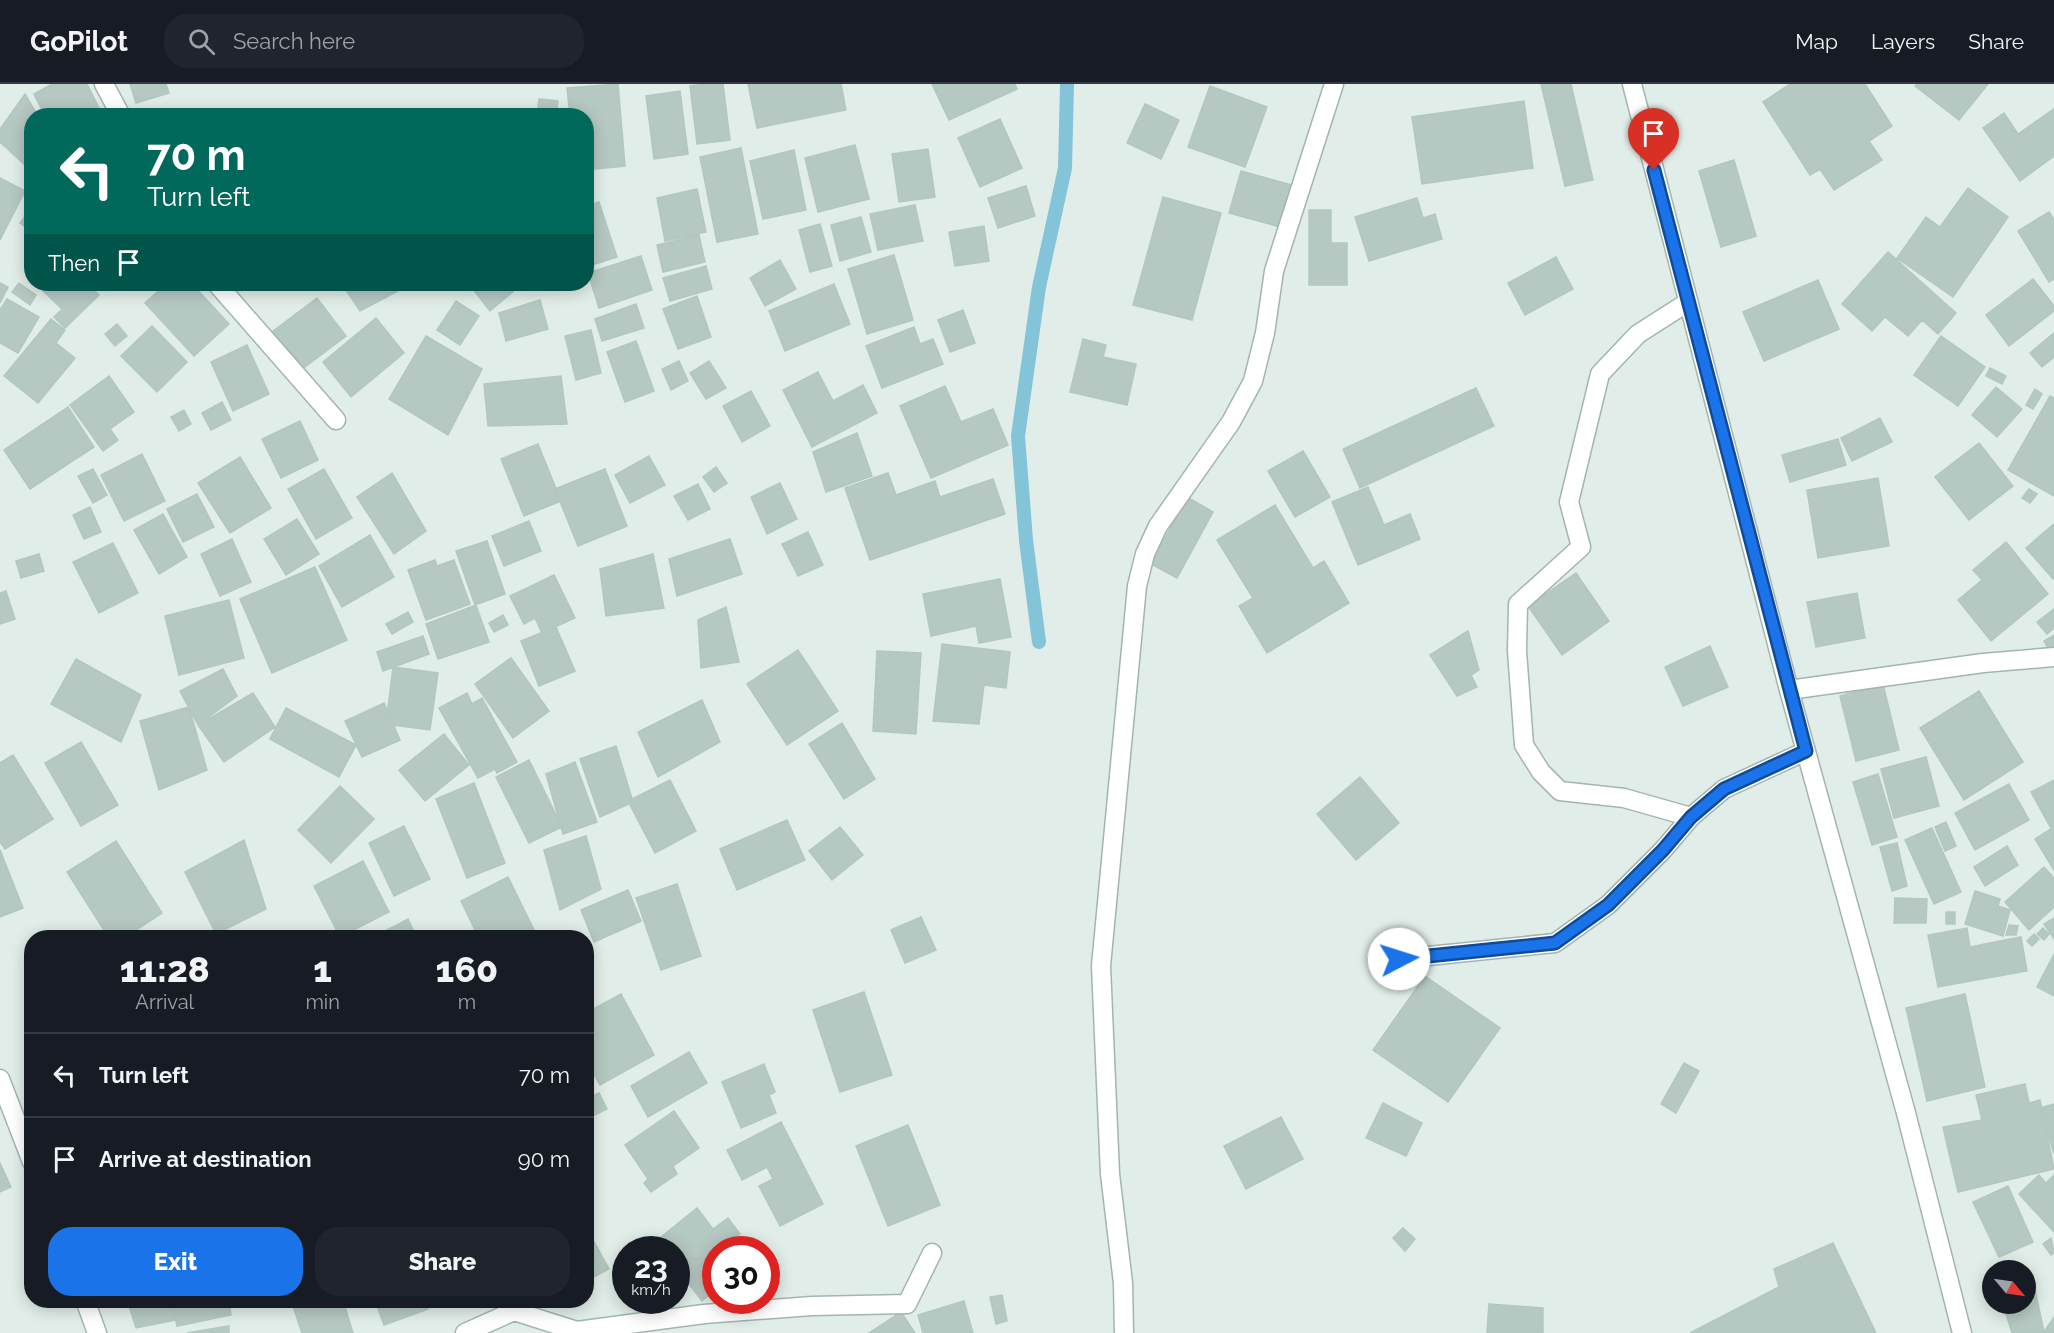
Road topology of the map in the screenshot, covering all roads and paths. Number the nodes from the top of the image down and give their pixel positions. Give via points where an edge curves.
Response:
1 (104, 84) edge
2 (1334, 84) edge
3 (1632, 84) edge
4 (118, 108) edge
5 (223, 291) edge
6 (1688, 302) junction
7 (336, 420) dead end
8 (2054, 657) edge
9 (1789, 690) junction
10 (1806, 751) junction
11 (1691, 817) junction
12 (1399, 959) dead end
13 (0, 1079) edge
14 (24, 1140) edge
15 (932, 1253) dead end
16 (88, 1308) edge
17 (97, 1333) edge
18 (465, 1333) edge
19 (1124, 1333) edge
20 (1962, 1333) edge

1 - 4 street
2 - 19 street via 1274,272 1253,381 1231,422 1158,526 1145,554 1137,586 1101,966 1110,1174 1123,1283
3 - 6 street
5 - 7 street
6 - 9 street
6 - 11 street via 1638,334 1600,374 1569,502 1581,547 1518,604 1516,651 1524,745 1541,772 1560,791 1624,798
8 - 9 street
9 - 10 street
10 - 11 street via 1724,789
10 - 20 street
11 - 12 street via 1608,905 1555,943
13 - 14 street
15 - 18 street via 907,1304 812,1306 577,1331 514,1311
16 - 17 street

